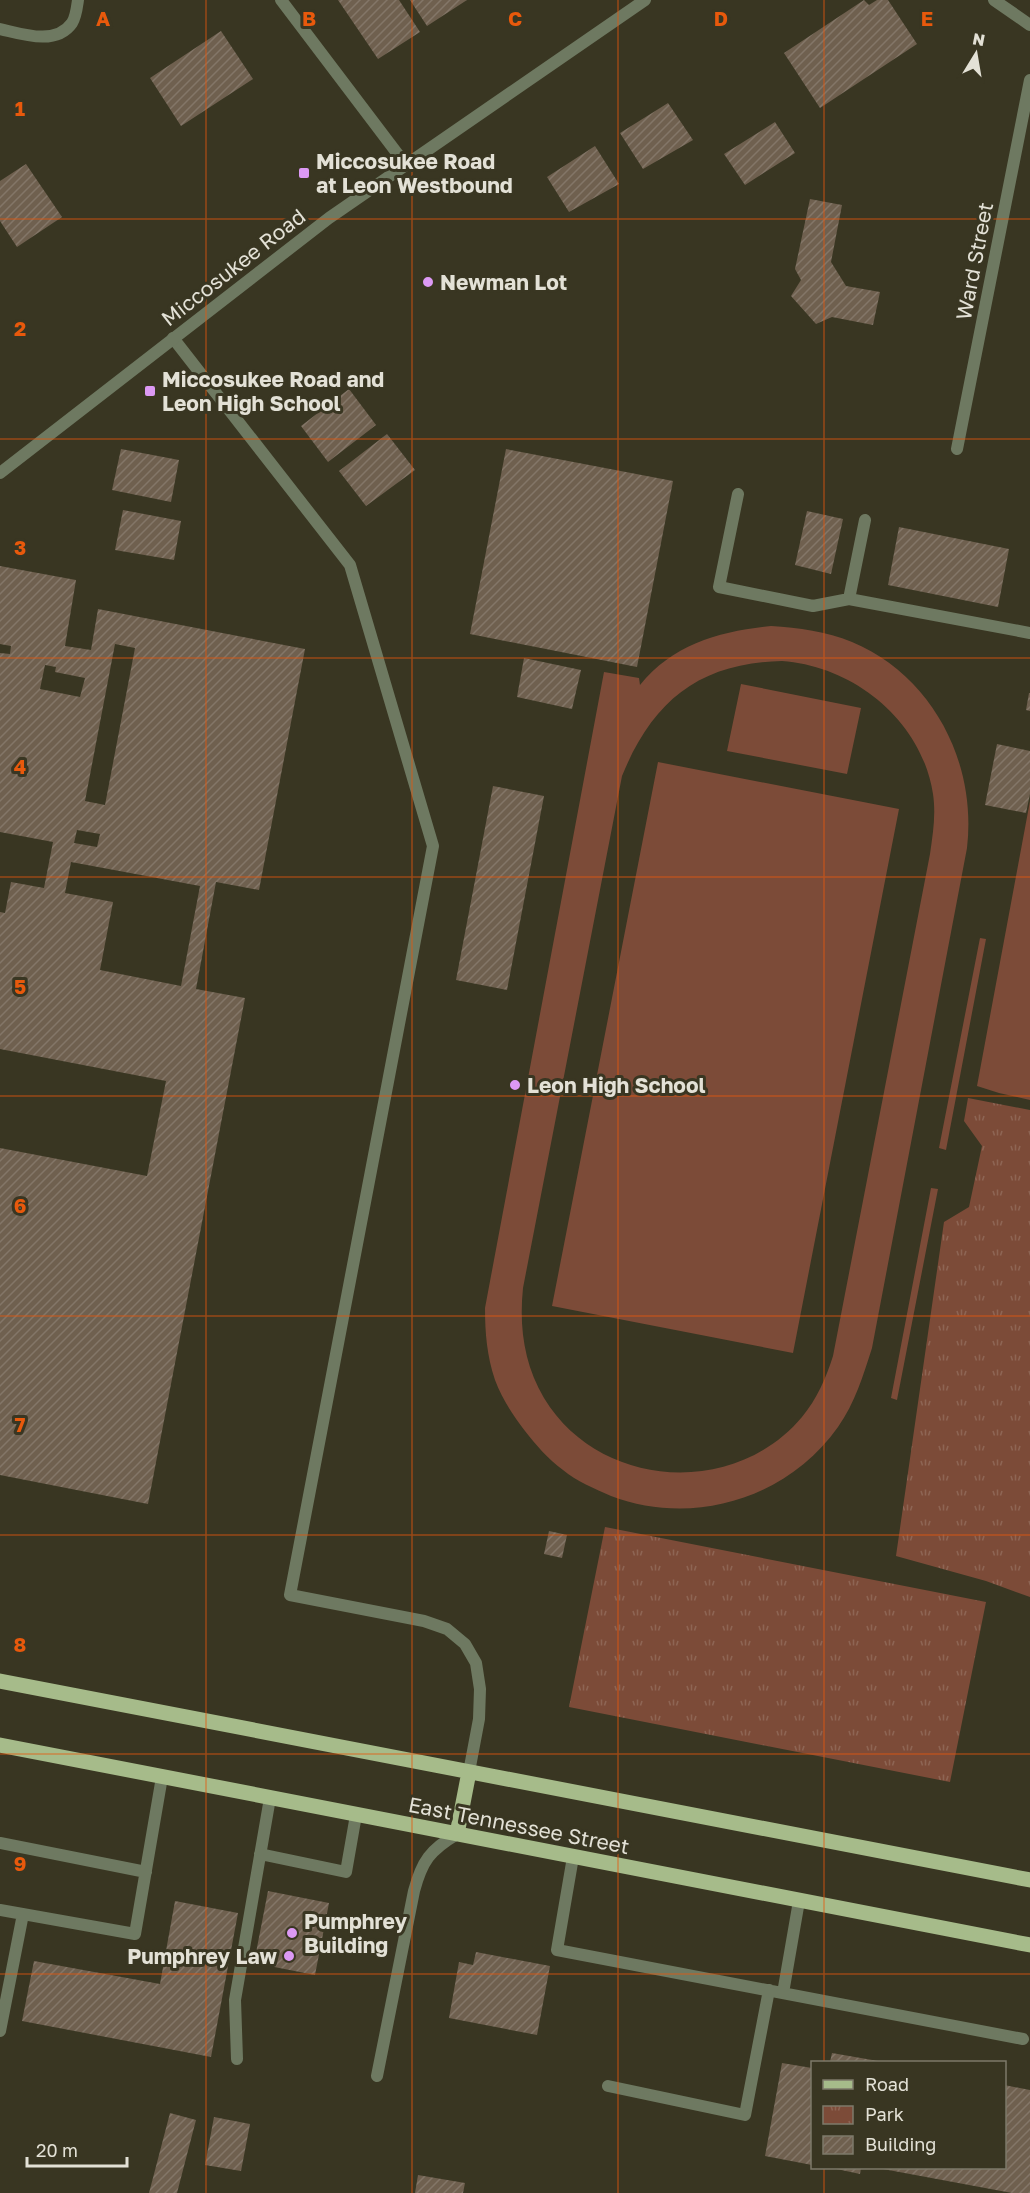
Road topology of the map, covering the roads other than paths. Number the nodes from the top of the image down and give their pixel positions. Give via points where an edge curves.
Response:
1 (78, 0) edge
2 (280, 0) edge
3 (645, 0) edge
4 (994, 0) edge
5 (1009, 4) edge
6 (1030, 25) edge
7 (0, 29) edge
8 (1030, 80) edge
9 (406, 165) junction
10 (173, 338) junction
11 (957, 449) dead end
12 (0, 473) edge
13 (738, 494) dead end
14 (865, 520) dead end
15 (849, 599) junction
16 (1030, 633) edge
17 (0, 1681) edge
18 (0, 1745) edge
19 (469, 1772) junction
20 (162, 1777) junction
21 (270, 1798) junction
22 (356, 1815) junction
23 (457, 1834) junction
24 (0, 1843) edge
25 (260, 1854) junction
26 (573, 1857) junction
27 (146, 1872) junction
28 (1030, 1880) edge
29 (799, 1901) junction
30 (0, 1910) edge
31 (23, 1914) junction
32 (1030, 1945) edge
33 (769, 1990) junction
34 (783, 1993) junction
35 (0, 2031) edge
36 (1023, 2039) dead end
37 (237, 2059) dead end
38 (377, 2076) dead end
39 (608, 2086) dead end

1 - 7 street via 74,21 57,35 38,37
2 - 9 street
3 - 9 street, Miccosukee Road
4 - 5 street
5 - 6 street
8 - 11 street, Ward Street
9 - 10 street, Miccosukee Road via 329,218
10 - 12 street, Miccosukee Road
10 - 19 street via 350,565 433,846 290,1595 430,1623 447,1629 465,1644 476,1664 480,1689
13 - 15 street via 719,587 813,606
14 - 15 street
15 - 16 street
17 - 19 main road, East Tennessee Street
18 - 20 main road, East Tennessee Street
19 - 23 main road
19 - 28 main road, East Tennessee Street
20 - 21 main road, East Tennessee Street
20 - 27 street
21 - 22 main road, East Tennessee Street
21 - 25 street
22 - 23 main road, East Tennessee Street
22 - 25 street via 346,1872
23 - 26 main road, East Tennessee Street
23 - 38 street via 433,1851 421,1869
24 - 27 street
25 - 37 street via 235,2000
26 - 29 main road, East Tennessee Street
26 - 33 street via 557,1950
27 - 31 street via 135,1934
29 - 32 main road, East Tennessee Street
29 - 34 street
30 - 31 street
31 - 35 street
33 - 34 street
33 - 39 street via 745,2115
34 - 36 street

